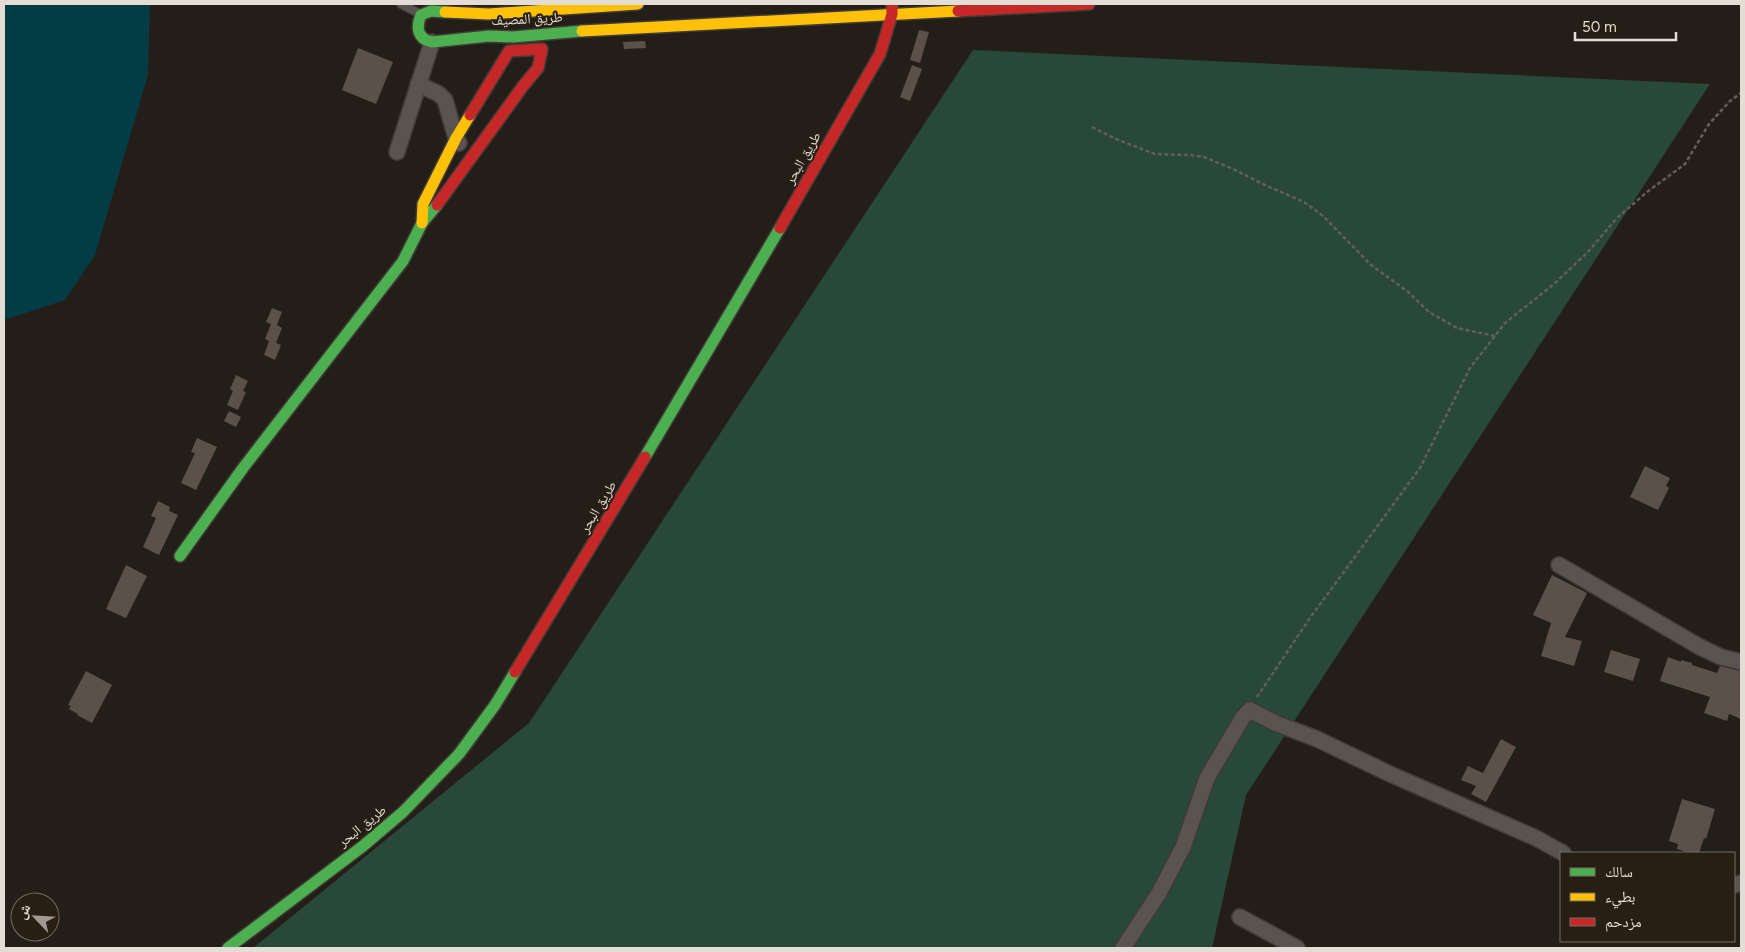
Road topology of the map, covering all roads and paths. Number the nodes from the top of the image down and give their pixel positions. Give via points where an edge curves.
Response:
1 (401, 4) edge
2 (616, 4) edge
3 (638, 4) edge
4 (1089, 4) edge
5 (555, 7) edge
6 (892, 9) edge
7 (423, 10) edge
8 (489, 14) junction
9 (514, 25) junction
10 (489, 36) junction
11 (432, 42) junction
12 (418, 84) junction
13 (1741, 93) edge
14 (1092, 127) dead end
15 (456, 138) junction
16 (397, 152) dead end
17 (470, 158) junction
18 (422, 224) junction
19 (1495, 336) junction
20 (180, 556) dead end
21 (1560, 565) dead end
22 (1741, 662) edge
23 (1250, 710) junction
24 (1562, 852) edge
25 (1240, 917) dead end
26 (228, 948) edge
27 (1123, 948) edge
28 (1298, 948) edge

1 - 7 lane
2 - 3 street, طريق المصيف
2 - 5 street, طريق المصيف
4 - 6 street, طريق المصيف
5 - 9 street, طريق المصيف
6 - 9 street, طريق المصيف via 561,32
6 - 26 street, طريق البحر via 880,54 784,223 494,705 459,754 403,812
7 - 8 street, طريق المصيف
7 - 11 street via 417,24 418,34 426,42
8 - 9 street, طريق المصيف
8 - 10 street
9 - 10 street, طريق المصيف
10 - 11 street, طريق المصيف
11 - 12 street
12 - 15 street via 445,100
12 - 16 street
13 - 19 path via 1709,124 1685,164 1617,218 1587,253 1505,323
14 - 19 path via 1155,154 1204,157 1304,202 1323,216 1371,265 1429,312 1457,328
15 - 17 street
15 - 17 street via 508,53 542,49 538,68
15 - 18 street via 423,204
17 - 18 street
18 - 20 street via 403,261 243,468
19 - 23 path via 1470,368 1420,468 1310,618
21 - 22 street via 1700,647
23 - 24 street
23 - 27 street via 1242,717 1207,778 1182,847 1159,893
25 - 28 street

